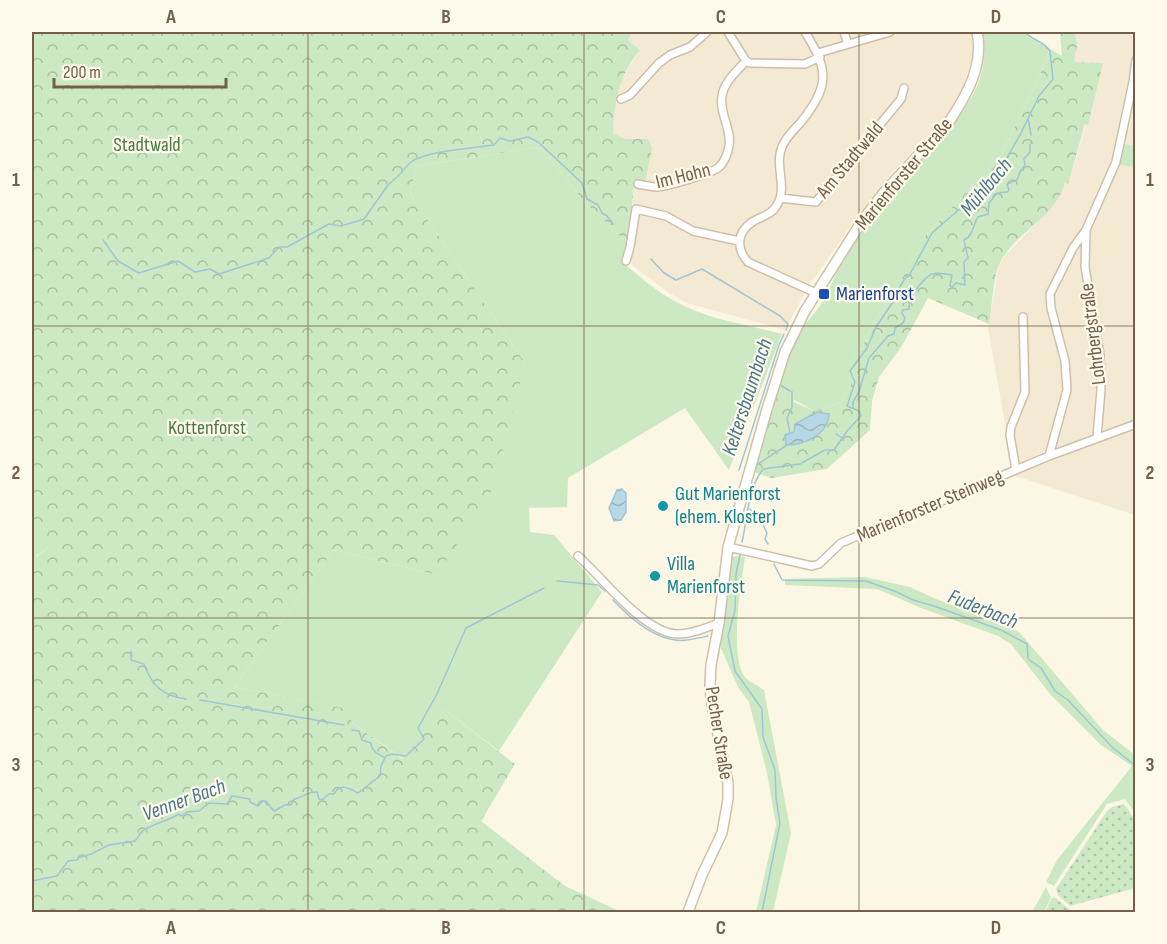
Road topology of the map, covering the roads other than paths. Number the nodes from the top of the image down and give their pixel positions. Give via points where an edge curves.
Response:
1 (707, 32) edge
2 (728, 32) edge
3 (805, 32) edge
4 (844, 32) edge
5 (890, 32) edge
6 (977, 32) edge
7 (848, 44) junction
8 (819, 55) junction
9 (1136, 60) edge
10 (746, 61) junction
11 (904, 88) dead end
12 (621, 99) dead end
13 (638, 184) dead end
14 (780, 198) junction
15 (1086, 230) junction
16 (739, 241) junction
17 (626, 261) dead end
18 (816, 293) junction
19 (1023, 317) dead end
20 (1136, 424) edge
21 (1097, 437) junction
22 (1049, 456) junction
23 (1016, 470) junction
24 (728, 547) junction
25 (578, 556) dead end
26 (719, 623) junction
27 (688, 912) edge

1 - 12 street via 690,47 659,63 630,95
2 - 10 street
3 - 8 street
4 - 7 street
5 - 7 street
6 - 18 main road, Marienforster Straße via 978,60 957,110 868,213
7 - 8 street
8 - 10 street via 805,64
8 - 14 street via 824,74 822,87 807,115 781,148
9 - 15 street via 1116,162
10 - 13 street, Im Hohn via 726,84 722,95 729,146 719,168 657,187
11 - 14 street, Am Stadtwald via 901,99 816,202
14 - 16 street via 769,214 746,227
15 - 21 street, Lohrbergstraße via 1085,267 1100,355
15 - 22 street via 1050,294 1065,361 1067,390
16 - 17 street via 693,231 666,216 636,209
16 - 18 street via 741,254 748,262
18 - 24 main road, Marienforster Straße via 785,352
19 - 23 street via 1026,387 1010,435
20 - 21 street, Marienforster Steinweg
21 - 22 street, Marienforster Steinweg
22 - 23 street, Marienforster Steinweg
23 - 24 street, Marienforster Steinweg via 841,543 812,566
24 - 26 main road, Pecher Straße
25 - 26 street via 621,600 663,630 676,634
26 - 27 main road, Pecher Straße via 710,686 728,799 722,833

